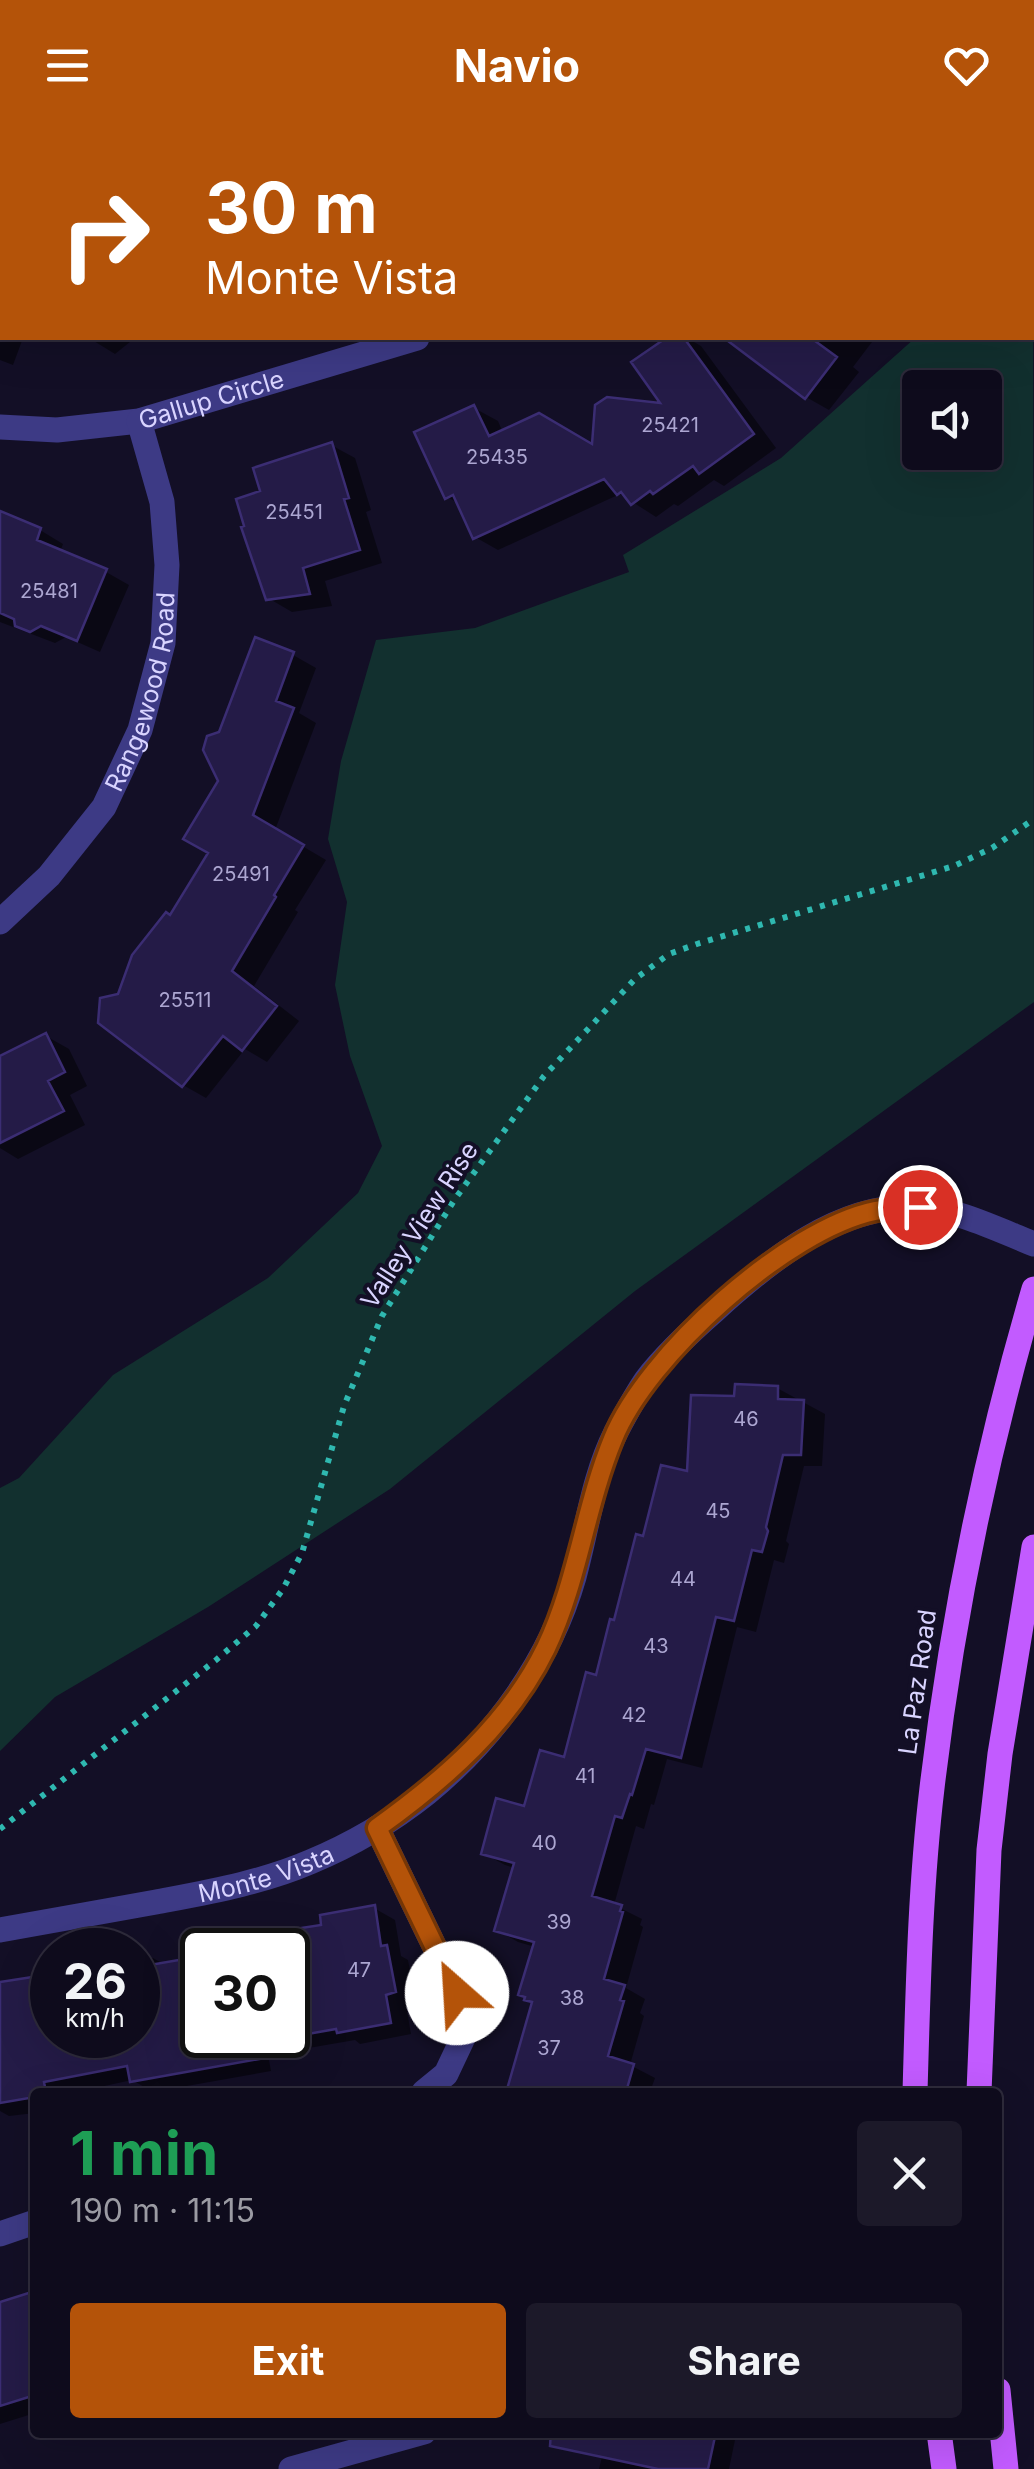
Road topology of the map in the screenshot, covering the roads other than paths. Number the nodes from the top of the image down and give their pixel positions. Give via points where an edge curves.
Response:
1 (410, 340) edge
2 (138, 421) junction
3 (0, 428) edge
4 (0, 922) edge
5 (1034, 1244) edge
6 (1034, 1289) edge
7 (1034, 1547) edge
8 (377, 1828) junction
9 (0, 1930) edge
10 (429, 2088) edge
11 (915, 2088) edge
12 (979, 2088) edge
13 (30, 2224) edge
14 (0, 2234) edge
15 (1002, 2430) edge
16 (402, 2438) edge
17 (940, 2438) edge
18 (291, 2469) edge
19 (944, 2469) edge
20 (1006, 2469) edge

1 - 2 street, Gallup Circle
2 - 3 street, Gallup Circle
2 - 4 street, Rangewood Road via 162,502 166,565 162,643 140,730 104,807 49,876
5 - 8 street, Monte Vista via 920,1207 873,1211 792,1246 746,1282 646,1380 614,1435 573,1581 545,1649 513,1701 449,1772
6 - 11 main road, La Paz Road via 998,1417 952,1634 931,1792
7 - 12 main road via 990,1850
8 - 9 street, Monte Vista via 310,1862 235,1887
8 - 10 street via 457,1993 463,2038 446,2074
13 - 14 street
15 - 20 main road
16 - 18 street
17 - 19 main road

